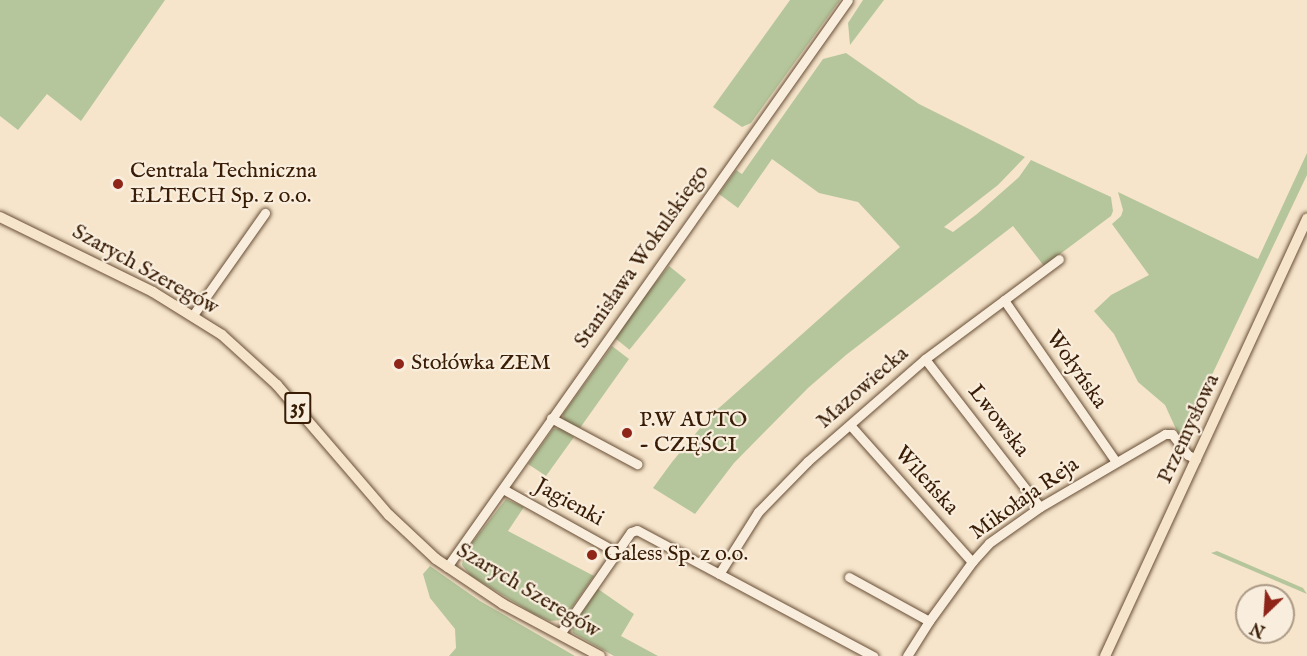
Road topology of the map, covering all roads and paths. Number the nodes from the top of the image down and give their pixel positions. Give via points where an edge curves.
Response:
1 (849, 0) edge
2 (265, 213) dead end
3 (0, 217) edge
4 (1307, 218) edge
5 (1059, 259) dead end
6 (1004, 300) junction
7 (193, 315) junction
8 (926, 359) junction
9 (551, 418) junction
10 (851, 426) junction
11 (1196, 459) junction
12 (1116, 462) junction
13 (637, 464) dead end
14 (503, 489) junction
15 (1040, 507) junction
16 (616, 552) junction
17 (972, 562) junction
18 (447, 567) junction
19 (720, 574) junction
20 (849, 577) dead end
21 (928, 621) junction
22 (560, 634) junction
23 (600, 656) edge
24 (873, 656) edge
25 (907, 656) edge
26 (1105, 656) edge

1 - 9 street, Stanisława Wokulskiego
2 - 7 street
3 - 7 main road, Szarych Szeregów / 35
4 - 11 main road, Przemysłowa
5 - 6 street, Mazowiecka
6 - 8 street, Mazowiecka
6 - 12 street, Wołyńska
7 - 18 main road, Szarych Szeregów / 35 via 236,346 277,385 389,515
8 - 10 street, Mazowiecka
8 - 15 street, Lwowska
9 - 13 street
9 - 14 street, Stanisława Wokulskiego
10 - 17 street, Wileńska
10 - 19 street, Mazowiecka via 808,460 758,512
11 - 12 street, Mikołaja Reja via 1188,455 1172,434 1165,434
11 - 26 main road, Przemysłowa
12 - 15 street, Mikołaja Reja
14 - 16 street, Jagienki
14 - 18 street, Stanisława Wokulskiego
15 - 17 street, Mikołaja Reja via 989,543
16 - 19 street via 637,530
16 - 22 street
17 - 21 street, Mikołaja Reja
18 - 22 main road, Szarych Szeregów / 35 via 503,604
19 - 24 street
20 - 21 street
21 - 25 street, Mikołaja Reja
22 - 23 main road, Szarych Szeregów / 35

